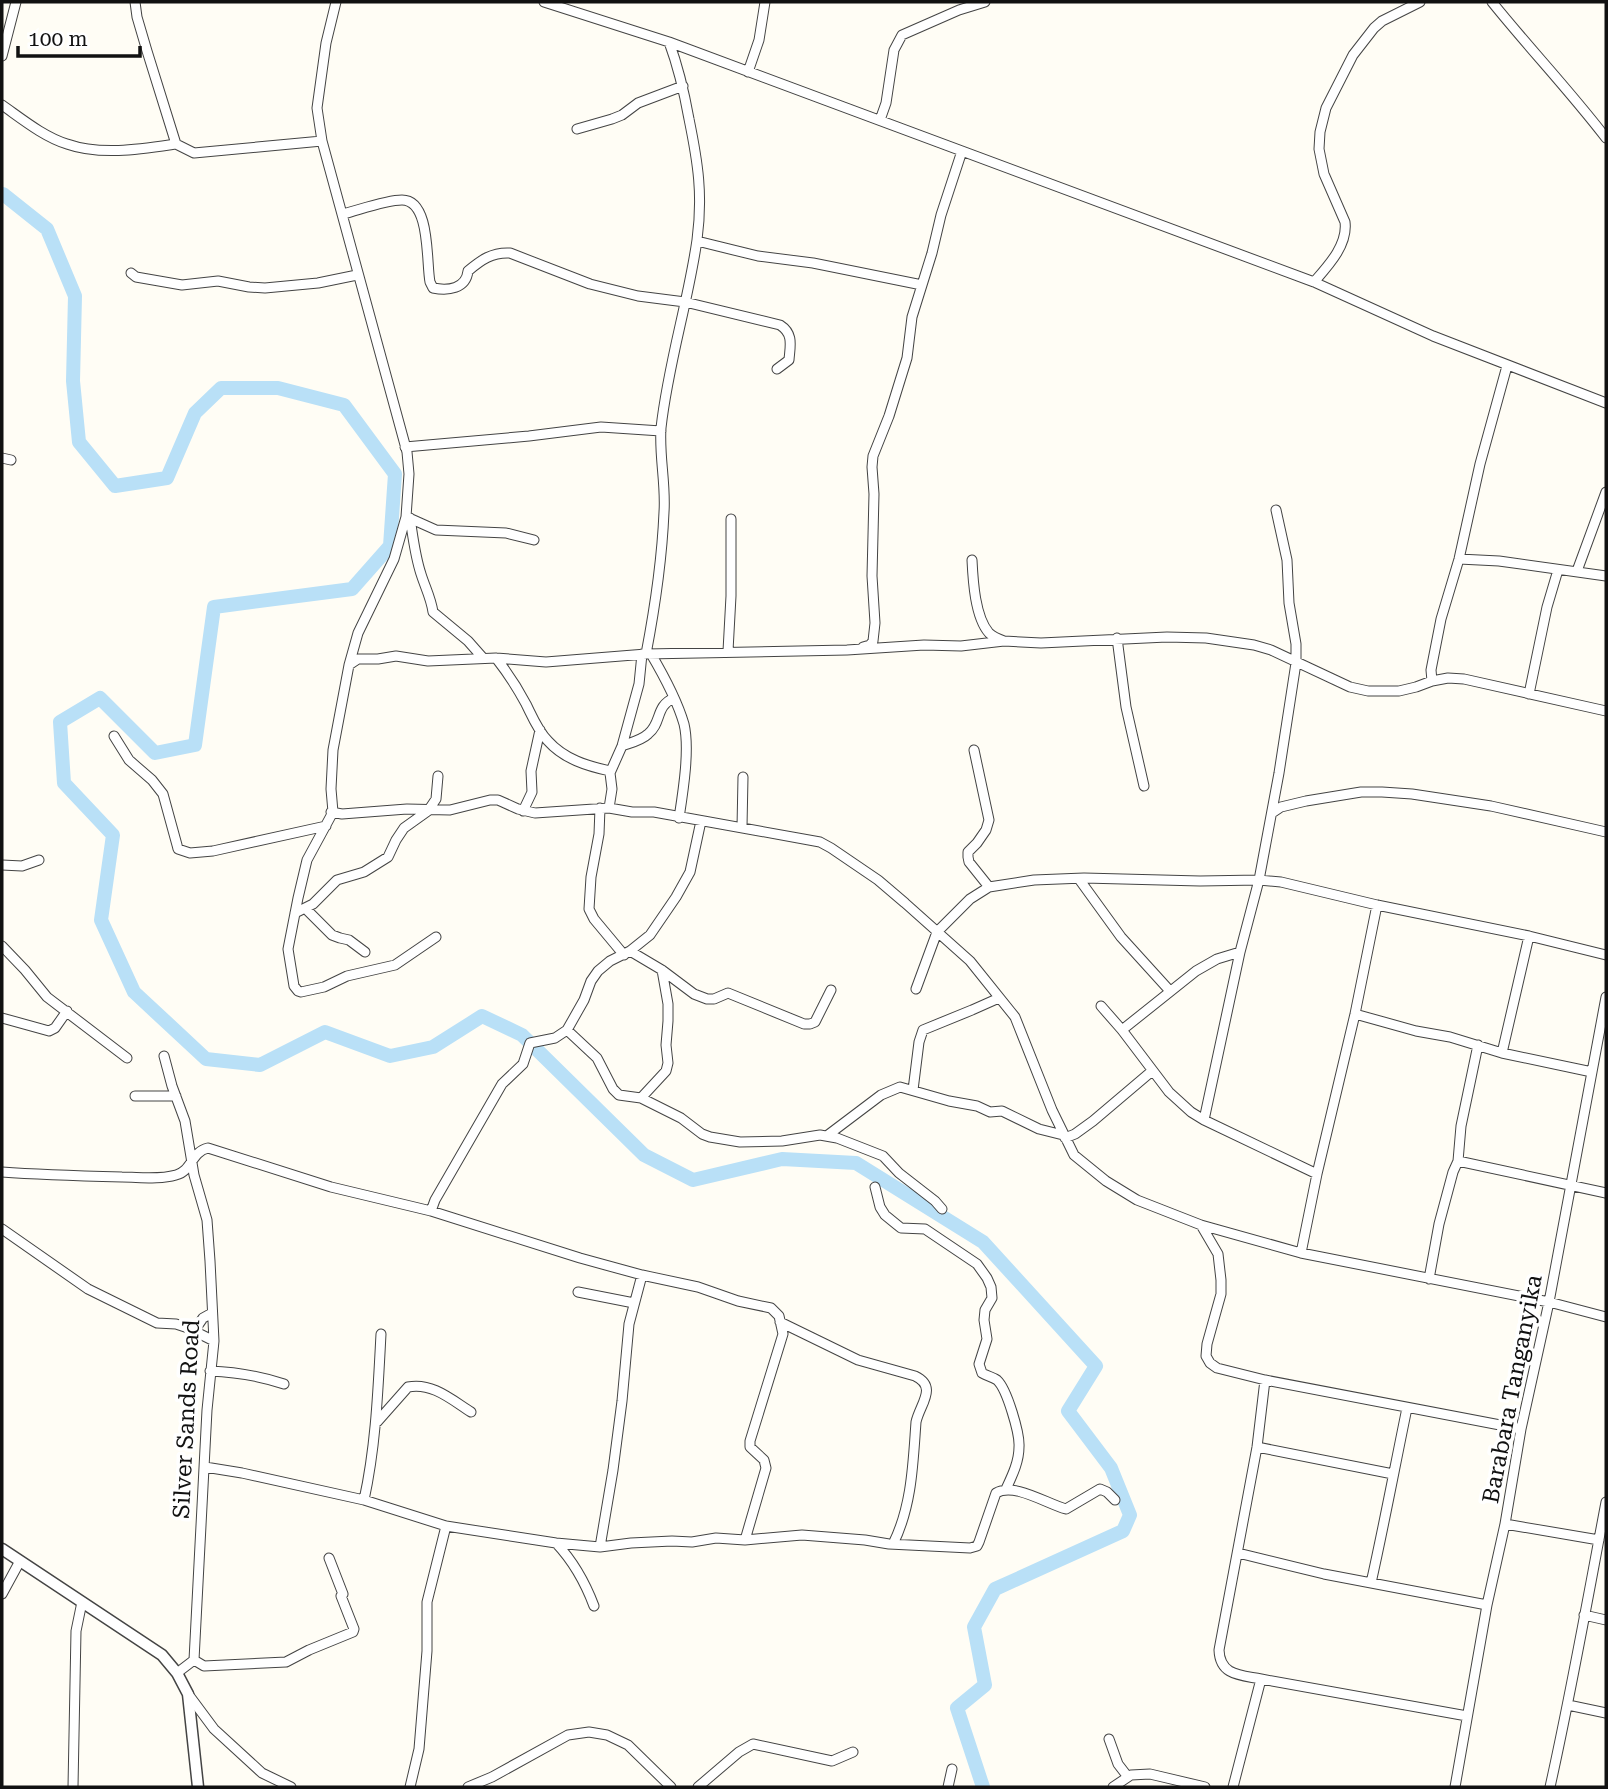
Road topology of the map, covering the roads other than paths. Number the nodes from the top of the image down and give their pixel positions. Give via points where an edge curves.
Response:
1 (16, 2) edge
2 (135, 2) edge
3 (336, 2) edge
4 (544, 2) edge
5 (765, 2) edge
6 (985, 2) edge
7 (1392, 2) edge
8 (1420, 2) edge
9 (1492, 2) edge
10 (959, 6) edge
11 (1400, 12) junction
12 (669, 42) junction
13 (2, 56) edge
14 (748, 72) junction
15 (683, 86) junction
16 (2, 105) edge
17 (880, 120) junction
18 (577, 129) dead end
19 (1606, 138) edge
20 (322, 141) junction
21 (176, 144) junction
22 (962, 150) junction
23 (343, 214) junction
24 (697, 241) junction
25 (131, 273) dead end
26 (357, 275) junction
27 (1314, 282) junction
28 (922, 285) junction
29 (685, 302) junction
30 (1507, 366) junction
31 (777, 369) dead end
32 (1606, 403) edge
33 (661, 431) junction
34 (405, 447) junction
35 (1606, 492) edge
36 (1276, 510) dead end
37 (408, 517) junction
38 (731, 519) dead end
39 (534, 540) dead end
40 (1459, 559) junction
41 (972, 561) dead end
42 (1558, 570) junction
43 (1577, 571) junction
44 (1606, 576) edge
45 (1117, 638) junction
46 (1004, 641) junction
47 (861, 648) junction
48 (728, 651) junction
49 (647, 654) junction
50 (483, 658) junction
51 (496, 658) junction
52 (1296, 663) junction
53 (349, 665) junction
54 (1432, 681) junction
55 (1529, 694) junction
56 (674, 698) junction
57 (1606, 710) edge
58 (540, 730) junction
59 (114, 736) dead end
60 (622, 746) junction
61 (974, 750) dead end
62 (610, 771) junction
63 (438, 776) dead end
64 (743, 777) dead end
65 (1144, 786) dead end
66 (431, 808) junction
67 (605, 808) junction
68 (523, 811) junction
69 (331, 813) junction
70 (1272, 813) junction
71 (679, 818) junction
72 (701, 821) junction
73 (326, 826) junction
74 (742, 827) junction
75 (1606, 832) edge
76 (39, 860) dead end
77 (2, 865) edge
78 (1079, 879) junction
79 (1259, 880) junction
80 (989, 887) junction
81 (1377, 905) junction
82 (306, 909) junction
83 (295, 913) junction
84 (937, 932) junction
85 (1529, 936) junction
86 (436, 937) dead end
87 (2, 946) edge
88 (365, 952) dead end
89 (1240, 952) junction
90 (627, 953) junction
91 (1606, 955) edge
92 (662, 970) junction
93 (916, 989) dead end
94 (831, 990) dead end
95 (1170, 991) junction
96 (1606, 997) edge
97 (999, 998) junction
98 (1101, 1006) dead end
99 (67, 1011) junction
100 (1355, 1014) junction
101 (2, 1018) edge
102 (566, 1030) junction
103 (1122, 1030) junction
104 (1478, 1045) junction
105 (1502, 1053) junction
106 (164, 1056) dead end
107 (127, 1058) dead end
108 (1152, 1071) junction
109 (1592, 1072) junction
110 (913, 1090) junction
111 (135, 1096) dead end
112 (176, 1096) junction
113 (641, 1098) junction
114 (1204, 1120) junction
115 (828, 1135) junction
116 (1064, 1136) junction
117 (191, 1161) junction
118 (1458, 1161) junction
119 (2, 1172) edge
120 (1317, 1174) junction
121 (1571, 1185) junction
122 (875, 1187) dead end
123 (1606, 1193) edge
124 (942, 1209) dead end
125 (431, 1211) junction
126 (1201, 1224) junction
127 (2, 1229) edge
128 (1301, 1253) junction
129 (642, 1275) junction
130 (1429, 1279) junction
131 (578, 1292) dead end
132 (1549, 1302) junction
133 (634, 1303) junction
134 (212, 1313) junction
135 (1606, 1317) edge
136 (780, 1319) junction
137 (194, 1331) junction
138 (381, 1334) dead end
139 (214, 1341) junction
140 (210, 1371) junction
141 (1265, 1380) junction
142 (284, 1384) dead end
143 (1407, 1408) junction
144 (471, 1412) dead end
145 (376, 1423) junction
146 (1521, 1429) junction
147 (1257, 1447) junction
148 (205, 1467) junction
149 (1393, 1474) junction
150 (1006, 1489) junction
151 (364, 1500) junction
152 (1115, 1500) dead end
153 (1606, 1502) edge
154 (1505, 1524) junction
155 (446, 1526) junction
156 (745, 1540) junction
157 (1599, 1541) junction
158 (556, 1543) junction
159 (893, 1544) junction
160 (600, 1547) junction
161 (2, 1549) edge
162 (1238, 1553) junction
163 (329, 1558) dead end
164 (20, 1561) junction
165 (1371, 1583) junction
166 (2, 1594) edge
167 (82, 1602) junction
168 (1487, 1605) junction
169 (594, 1606) dead end
170 (1584, 1615) junction
171 (1606, 1620) edge
172 (194, 1660) junction
173 (177, 1673) junction
174 (1261, 1679) junction
175 (188, 1694) junction
176 (1569, 1705) junction
177 (1606, 1713) edge
178 (1467, 1716) junction
179 (1109, 1739) dead end
180 (853, 1752) dead end
181 (952, 1769) dead end
182 (1128, 1777) junction
183 (73, 1787) edge
184 (198, 1787) edge
185 (291, 1787) edge
186 (410, 1787) edge
187 (468, 1787) edge
188 (671, 1787) edge
189 (698, 1787) edge
190 (948, 1787) edge
191 (1113, 1787) edge
192 (1205, 1787) edge
193 (1233, 1787) edge
194 (1455, 1787) edge
195 (1550, 1787) edge

1 - 13 street
2 - 21 street
3 - 20 street via 317,108
4 - 12 street
5 - 14 street
6 - 10 street
7 - 11 street
8 - 11 street
9 - 19 street
10 - 17 street via 897,42
11 - 27 street via 1382,21 1353,55 1326,108 1319,149 1346,230 1330,264
12 - 14 street
12 - 15 street
14 - 17 street
15 - 18 street via 638,103 612,120
15 - 24 street via 701,184
16 - 21 street via 65,144 86,149
17 - 22 street
20 - 21 street via 203,153
20 - 23 street
22 - 27 street
22 - 28 street
23 - 26 street
23 - 29 street via 397,200 413,202 425,233 433,288 459,287 481,260 501,252 590,284
24 - 28 street
24 - 29 street
25 - 26 street via 182,285 218,281 265,288
26 - 34 street
27 - 30 street
28 - 47 street via 907,358 873,456 875,623 873,641
29 - 31 street via 785,328 790,336 789,360
29 - 33 street
30 - 32 street
30 - 40 street
33 - 34 street via 601,426
33 - 49 street via 665,509
34 - 37 street
35 - 43 street
36 - 52 street
37 - 39 street via 436,530 506,533
37 - 50 street via 433,612
37 - 53 street
38 - 48 street
40 - 42 street
40 - 54 street via 1436,640
41 - 46 street via 986,630
42 - 43 street
42 - 55 street
43 - 44 street
45 - 46 street
45 - 52 street via 1233,641 1270,650
45 - 65 street via 1128,718
46 - 47 street
47 - 48 street
48 - 49 street
49 - 51 street via 546,662
49 - 56 street
49 - 60 street
50 - 51 street
50 - 53 street via 428,661 396,656 358,659
51 - 58 street
52 - 54 street via 1368,691 1399,691
52 - 70 street
53 - 69 street via 333,750
54 - 55 street via 1464,679
55 - 57 street
56 - 60 street via 663,706 651,733
56 - 71 street via 686,734
58 - 62 street via 569,757
58 - 68 street via 531,771 532,792
59 - 73 street via 129,760 163,794 182,852 213,851
60 - 62 street
61 - 80 street via 989,820 968,857
62 - 67 street via 612,789
63 - 66 street
64 - 74 street
66 - 68 street via 450,810 498,800
66 - 69 street
66 - 82 street via 404,828 388,857 364,872 337,880
67 - 68 street
67 - 71 street
67 - 90 street via 589,909
69 - 73 street
70 - 75 street via 1306,801 1382,792 1491,806
70 - 79 street
71 - 72 street
72 - 74 street
72 - 90 street via 690,872 676,897 650,935
73 - 83 street via 304,870
74 - 84 street via 820,842 878,880
76 - 77 street via 22,866
78 - 79 street
78 - 80 street
78 - 95 street via 1121,937
79 - 81 street
79 - 89 street
80 - 84 street
81 - 85 street
81 - 100 street
82 - 83 street
82 - 88 street via 332,935
83 - 86 street via 288,949 298,991 395,965
84 - 93 street
84 - 97 street via 970,961
85 - 91 street
85 - 105 street
87 - 99 street via 47,997
89 - 95 street via 1207,965
89 - 114 street
90 - 92 street
90 - 102 street via 598,971
92 - 94 street via 707,999 727,993 807,1024 819,1016
92 - 113 street via 668,1004 666,1070
95 - 103 street
96 - 109 street, Barabara Tanganyika
97 - 110 street via 923,1030
97 - 116 street via 1015,1017
98 - 103 street
99 - 101 street via 49,1031
99 - 107 street
100 - 104 street
100 - 120 street
102 - 113 street via 597,1058 619,1095
102 - 125 street via 555,1038 530,1043 523,1064 502,1084
103 - 108 street
104 - 105 street
104 - 118 street
105 - 109 street
106 - 112 street, Silver Sands Road
108 - 114 street via 1169,1092
108 - 116 street via 1093,1121
109 - 121 street, Barabara Tanganyika
110 - 115 street via 900,1087 889,1091
110 - 116 street via 990,1112 1002,1111
111 - 112 street
112 - 117 street, Silver Sands Road
113 - 115 street via 710,1137 767,1142
114 - 120 street
115 - 124 street via 883,1156
116 - 126 street via 1074,1155 1106,1181 1138,1200
117 - 119 street via 178,1175 157,1178
117 - 125 street via 208,1148 331,1187
117 - 134 street, Silver Sands Road via 207,1220
118 - 121 street
118 - 130 street
120 - 128 street
121 - 123 street
121 - 132 street, Barabara Tanganyika
122 - 150 street via 880,1207 896,1224 925,1229 976,1264 987,1278 992,1298 985,1310 987,1339 979,1364 982,1373 1001,1386 1020,1443
125 - 129 street
126 - 128 street
126 - 141 street via 1218,1254 1221,1280 1207,1360 1217,1368
127 - 137 street via 88,1289 157,1323
128 - 130 street
129 - 133 street
129 - 136 street via 771,1308
130 - 132 street
131 - 133 street
132 - 135 street
132 - 146 street, Barabara Tanganyika
133 - 160 street
134 - 137 street
134 - 139 street, Silver Sands Road
136 - 156 street via 783,1334 750,1441 766,1468
136 - 159 street via 858,1360 915,1376 926,1386 916,1422 907,1508
137 - 139 street
138 - 145 street
139 - 140 street, Silver Sands Road
140 - 142 street
140 - 148 street, Silver Sands Road
141 - 143 street
141 - 147 street
143 - 146 street
143 - 149 street
144 - 145 street via 433,1388 415,1385
145 - 151 street
146 - 154 street, Barabara Tanganyika
147 - 149 street
147 - 162 street
148 - 151 street
148 - 172 street, Silver Sands Road
149 - 165 street
150 - 152 street via 1066,1509 1100,1489
150 - 159 street via 996,1493 976,1546
151 - 155 street
153 - 157 street
154 - 157 street
154 - 168 street, Barabara Tanganyika
155 - 158 street
155 - 186 street via 427,1602 418,1749
156 - 159 street via 802,1535
156 - 160 street
157 - 170 street
158 - 160 street
158 - 169 street via 580,1575
161 - 164 street
162 - 165 street
162 - 174 street via 1219,1658 1233,1673
163 - 172 street via 353,1632 286,1662 204,1666
164 - 166 street
164 - 167 street
165 - 168 street
167 - 173 street via 162,1655
167 - 183 street via 76,1631
168 - 178 street, Barabara Tanganyika
170 - 171 street
170 - 176 street
172 - 173 street
173 - 175 street
174 - 178 street
174 - 193 street
175 - 184 street
175 - 185 street via 214,1729 262,1773
176 - 177 street
176 - 195 street
178 - 194 street, Barabara Tanganyika
179 - 182 street
180 - 189 street via 832,1761 752,1744
181 - 190 street
182 - 191 street
182 - 192 street via 1150,1773
187 - 188 street via 568,1735 589,1732 628,1745

